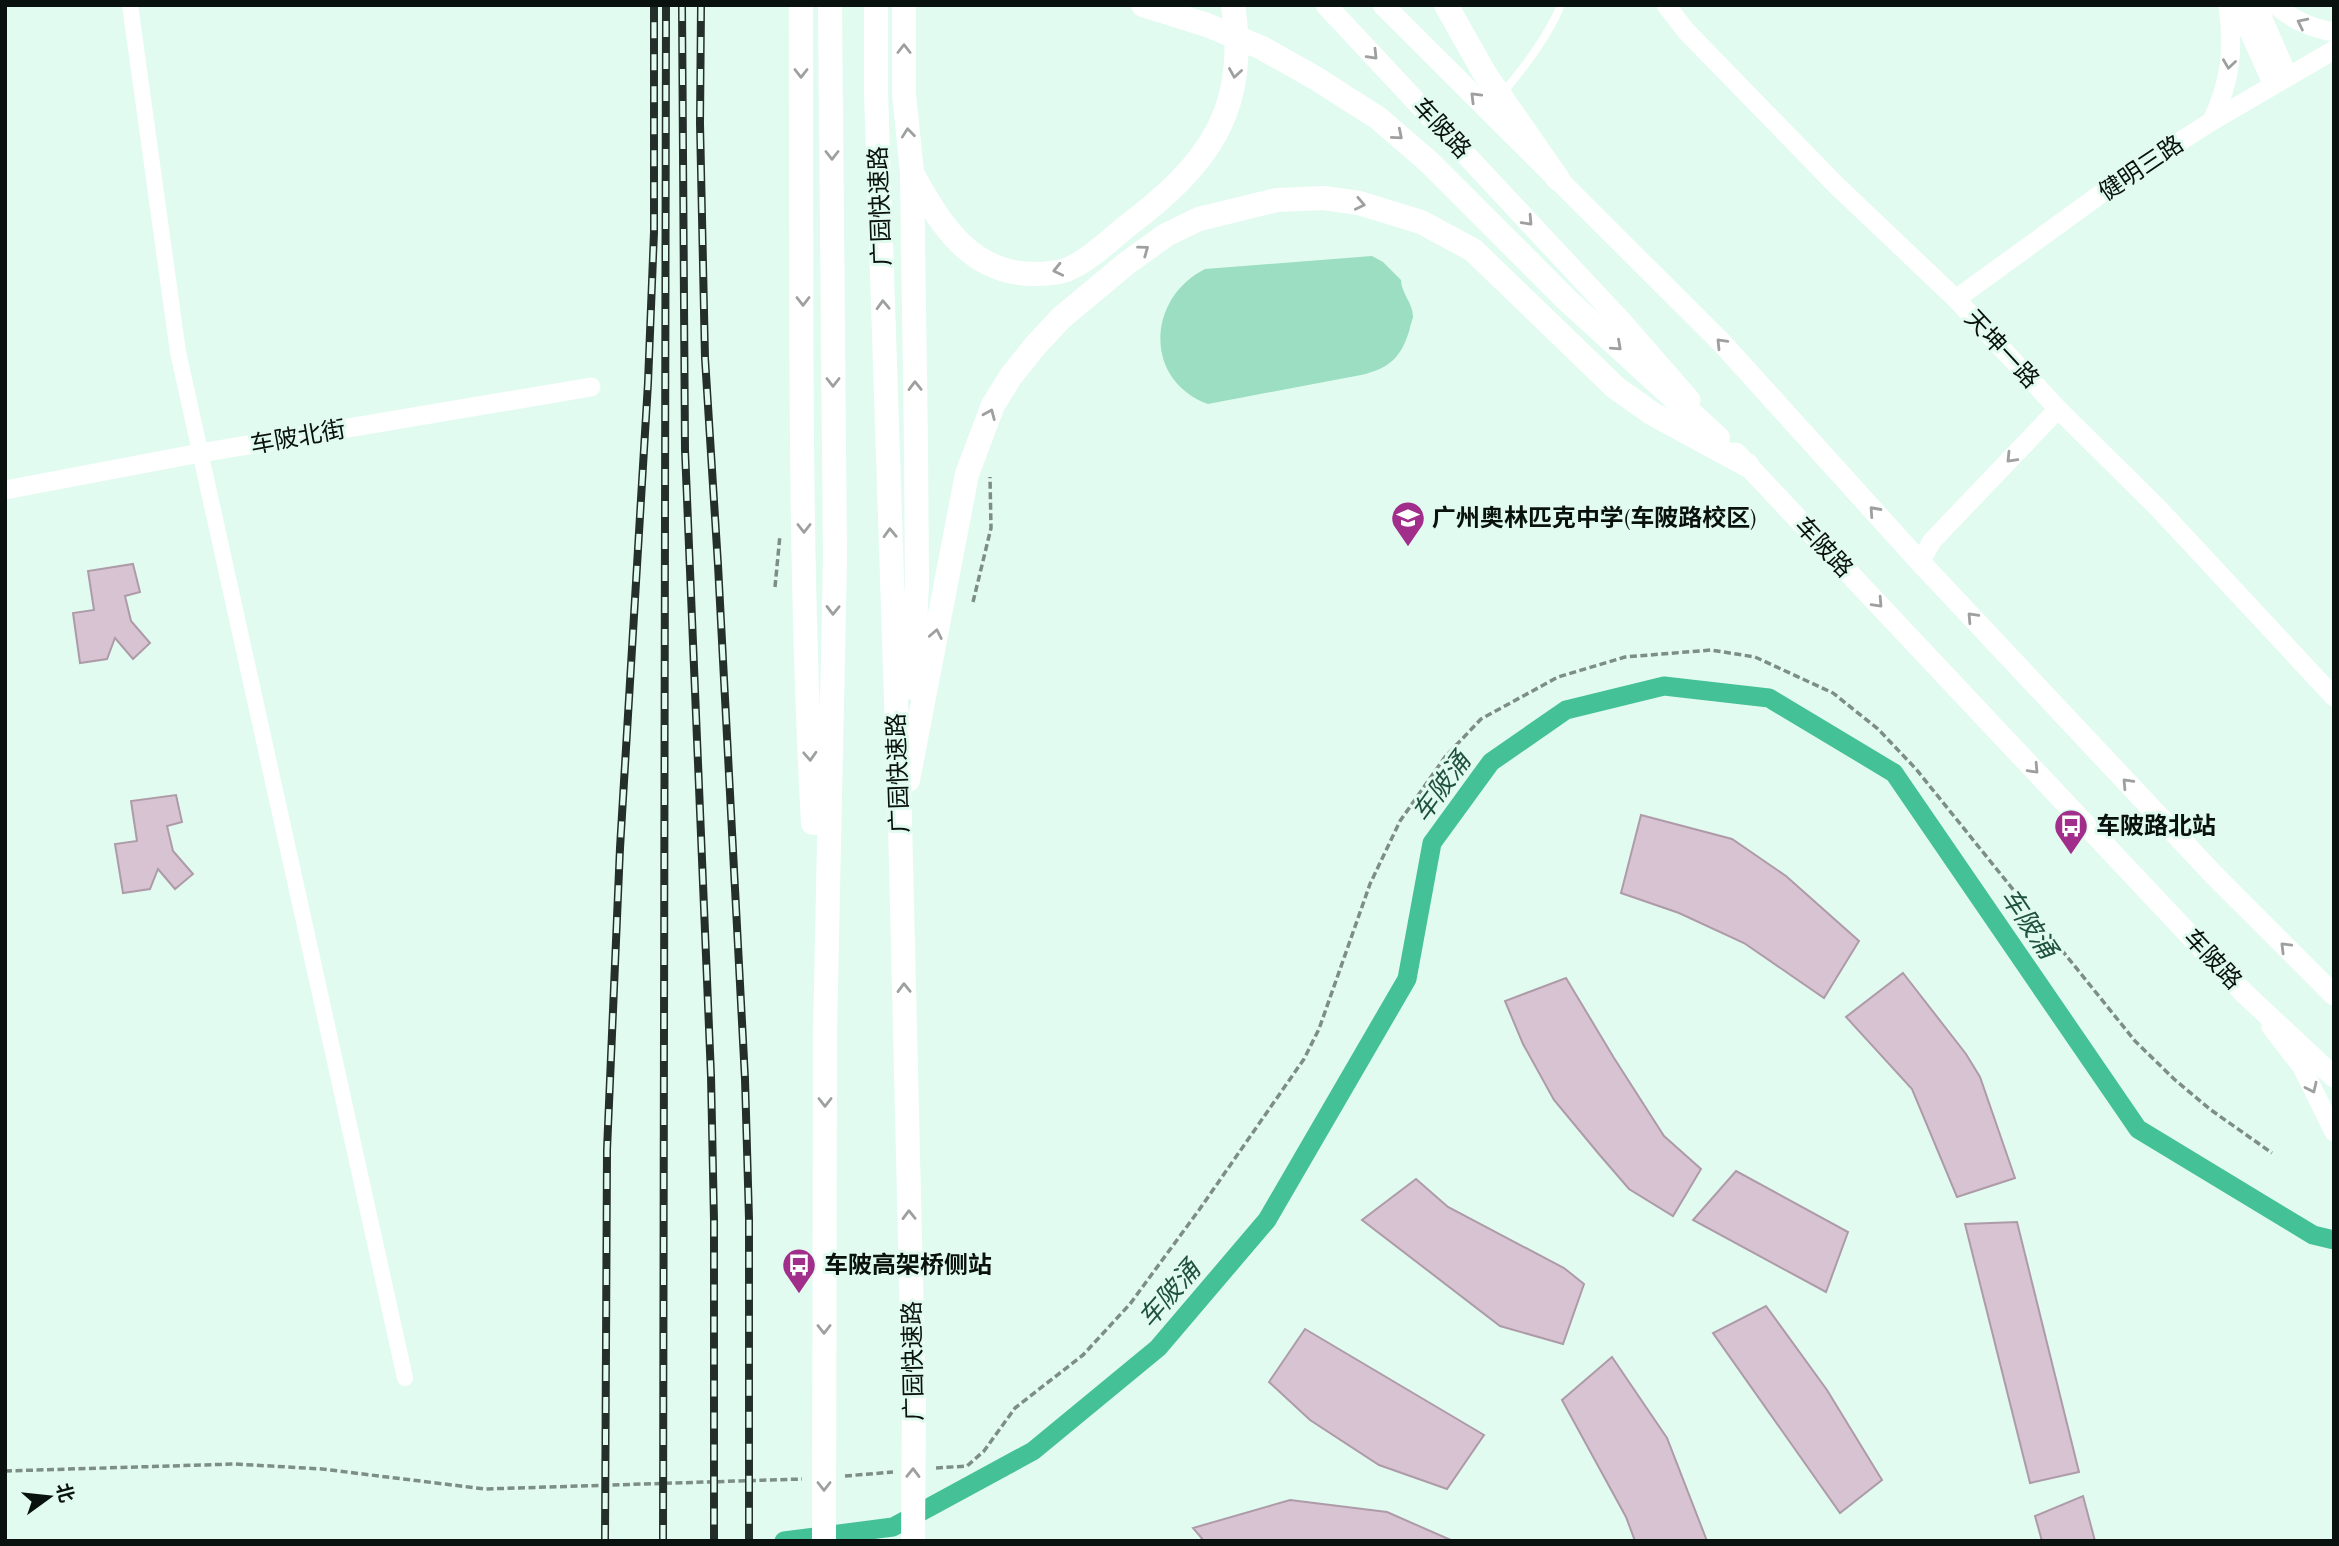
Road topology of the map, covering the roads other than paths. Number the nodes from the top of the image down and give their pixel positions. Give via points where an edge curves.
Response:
1 (130, 5) edge
2 (801, 5) edge
3 (830, 5) edge
4 (876, 5) edge
5 (904, 5) edge
6 (1143, 5) edge
7 (1233, 5) edge
8 (1326, 5) edge
9 (1383, 5) edge
10 (1446, 5) edge
11 (1561, 5) edge
12 (1666, 5) edge
13 (2228, 5) edge
14 (2237, 5) edge
15 (2257, 5) edge
16 (2275, 5) edge
17 (2334, 32) edge
18 (2334, 50) edge
19 (2281, 81) junction
20 (1501, 97) junction
21 (2212, 121) junction
22 (912, 172) junction
23 (1558, 179) junction
24 (1956, 299) junction
25 (592, 387) dead end
26 (2058, 409) junction
27 (200, 453) junction
28 (1747, 465) junction
29 (5, 490) edge
30 (1920, 562) junction
31 (2334, 697) edge
32 (900, 821) junction
33 (2244, 993) junction
34 (2334, 995) edge
35 (825, 1033) junction
36 (2334, 1077) edge
37 (2334, 1132) edge
38 (405, 1378) dead end
39 (824, 1541) edge
40 (913, 1541) edge

1 - 27 street via 178,352
2 -> 35 highway via 808,727
3 -> 35 highway, 广园快速路 via 835,559
32 -> 4 highway, 广园快速路
22 -> 5 highway via 904,93
6 -> 28 highway via 1262,48 1378,118
7 -> 22 highway via 1237,67 1226,111 1210,147 1191,172 1152,207 1066,270 1017,274 968,252 943,225
8 -> 28 main road, 车陂路 via 1623,323
23 -> 9 main road, 车陂路
10 - 20 highway
11 - 20 lane via 1529,61
12 - 24 street, 天坤一路 via 1826,176
13 -> 21 street via 2229,69
14 - 19 street
15 - 19 street
17 -> 16 street via 2294,20
18 - 19 street, 健明三路
19 - 21 street, 健明三路
20 - 23 highway
21 - 24 street, 健明三路 via 2120,180
32 -> 22 highway via 917,584
30 -> 23 main road, 车陂路 via 1721,342
24 - 26 street, 天坤一路
25 - 27 street, 车陂北街
26 -> 30 street via 1932,541
26 - 31 street, 天坤一路 via 2158,508
27 - 29 street, 车陂北街
27 - 38 street
32 -> 28 highway via 967,474 993,405 1011,376 1061,318 1166,235 1199,219 1277,200 1324,198 1359,203 1421,222 1474,250 1616,388 1653,414
28 -> 33 main road, 车陂路
34 -> 30 main road, 车陂路 via 2204,865
40 -> 32 highway, 广园快速路
33 - 36 main road, 车陂路
33 -> 37 street via 2302,1067
35 -> 39 highway, 广园快速路

